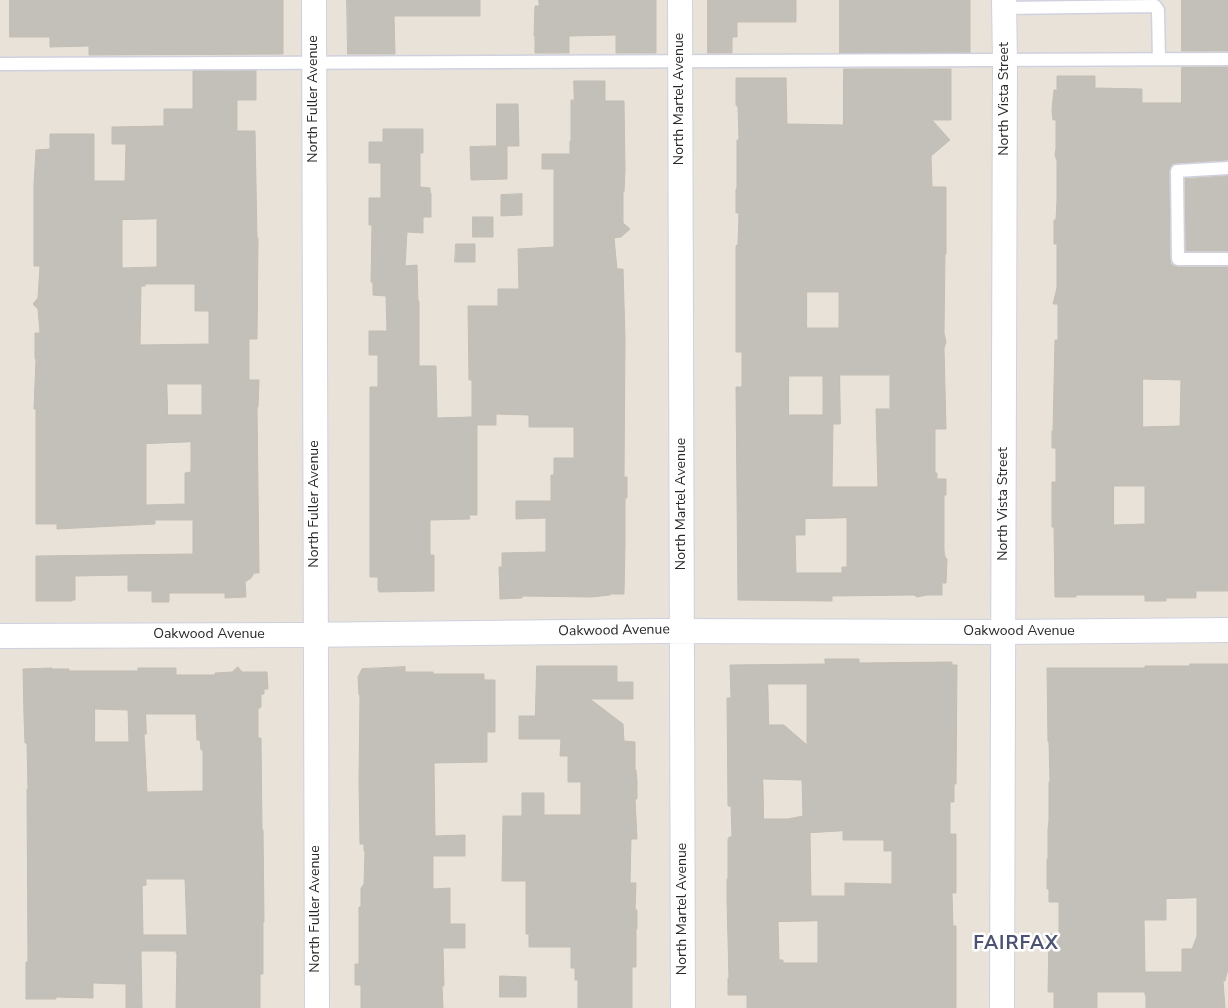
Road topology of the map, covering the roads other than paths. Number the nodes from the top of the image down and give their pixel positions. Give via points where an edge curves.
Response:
1 (314, 0) edge
2 (680, 0) edge
3 (1004, 4) edge
4 (1159, 59) junction
5 (1228, 59) edge
6 (680, 60) junction
7 (314, 61) junction
8 (1005, 61) junction
9 (0, 64) edge
10 (1228, 168) edge
11 (1228, 259) edge
12 (1228, 630) edge
13 (683, 631) junction
14 (1004, 632) junction
15 (316, 634) junction
16 (0, 636) edge
17 (317, 1008) edge
18 (684, 1008) edge
19 (1002, 1008) edge

1 - 7 street, North Fuller Avenue
2 - 6 street, North Martel Avenue
3 - 4 lane via 1155,6 1158,10
3 - 8 street, North Vista Street
4 - 5 lane
4 - 8 lane
6 - 7 lane
6 - 8 lane
6 - 13 street, North Martel Avenue
7 - 9 lane
7 - 15 street, North Fuller Avenue
8 - 14 street, North Vista Street
10 - 11 lane via 1177,171 1178,259
12 - 14 street, Oakwood Avenue
13 - 14 street, Oakwood Avenue
13 - 15 street, Oakwood Avenue
13 - 18 street, North Martel Avenue
14 - 19 street, North Vista Street
15 - 16 street, Oakwood Avenue
15 - 17 street, North Fuller Avenue

